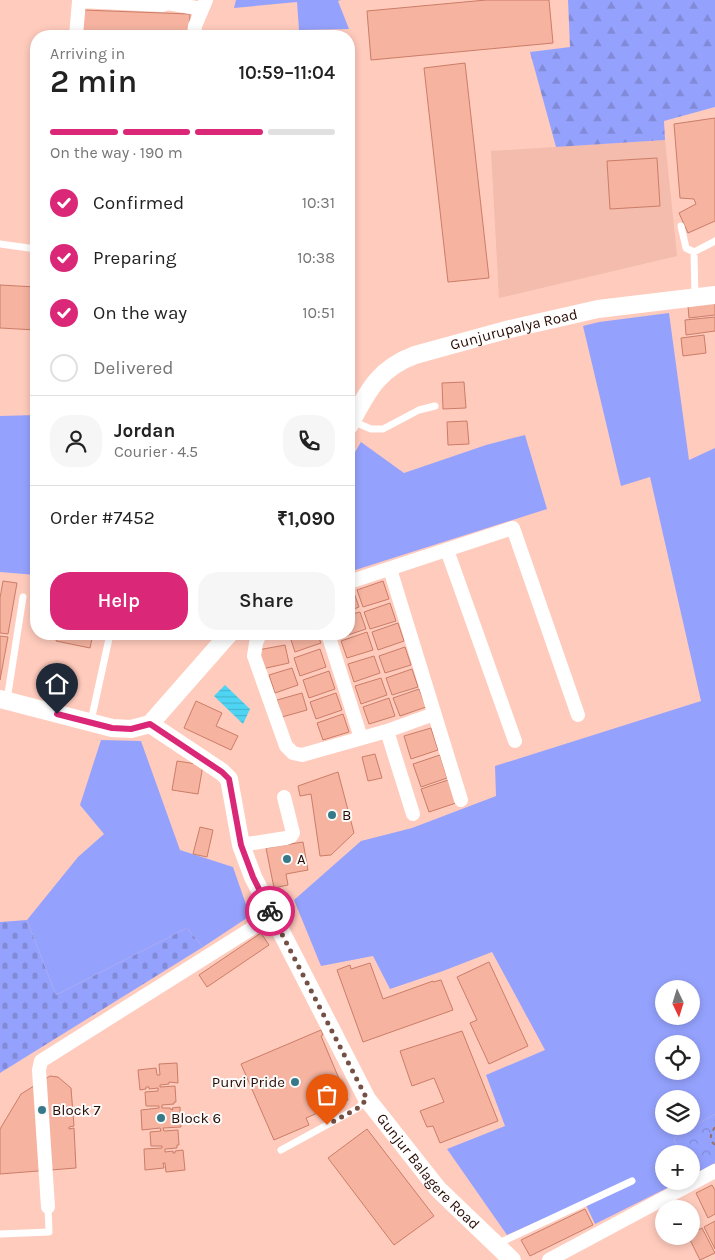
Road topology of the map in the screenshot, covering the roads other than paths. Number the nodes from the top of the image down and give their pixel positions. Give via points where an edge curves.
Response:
1 (169, 2) edge
2 (204, 5) edge
3 (77, 30) edge
4 (195, 30) edge
5 (681, 226) dead end
6 (715, 241) edge
7 (0, 244) edge
8 (30, 248) edge
9 (694, 252) junction
10 (715, 294) edge
11 (695, 297) junction
12 (435, 406) dead end
13 (355, 414) edge
14 (355, 424) edge
15 (447, 550) junction
16 (390, 570) junction
17 (355, 580) edge
18 (23, 597) dead end
19 (109, 640) edge
20 (224, 640) edge
21 (257, 640) edge
22 (330, 640) edge
23 (3, 700) edge
24 (434, 714) junction
25 (578, 715) dead end
26 (90, 723) junction
27 (150, 724) junction
28 (386, 731) junction
29 (361, 738) junction
30 (515, 741) dead end
31 (284, 797) dead end
32 (461, 800) dead end
33 (413, 814) dead end
34 (241, 845) junction
35 (273, 915) junction
36 (367, 1099) junction
37 (281, 1150) dead end
38 (715, 1171) edge
39 (632, 1181) dead end
40 (48, 1207) joint
41 (0, 1234) edge
42 (495, 1245) junction
43 (512, 1260) edge
44 (549, 1260) edge

1 - 2 street
1 - 3 street via 162,5 79,1
2 - 4 street
5 - 9 lane via 686,248
6 - 9 lane
7 - 8 lane
9 - 11 lane
10 - 11 street, Gunjurupalya Road
11 - 13 street, Gunjurupalya Road via 598,309 405,358 372,384
12 - 14 lane via 419,410 383,429
15 - 16 street
15 - 25 street via 513,528
15 - 30 street
16 - 17 street
16 - 24 street
18 - 23 lane
19 - 26 lane
20 - 27 street
21 - 29 street via 254,656 286,746 293,753 302,755
22 - 29 street
23 - 26 street
24 - 28 street
24 - 32 street
26 - 27 street via 131,729
27 - 34 street, Gunjur Balagere Road via 229,779
28 - 29 street
28 - 33 street
31 - 34 street via 291,836
34 - 35 street, Gunjur Balagere Road
35 - 36 street, Gunjur Balagere Road
35 - 40 street via 41,1061
36 - 37 lane via 358,1108
36 - 42 street, Gunjur Balagere Road via 438,1189
38 - 44 street
39 - 42 lane
40 - 41 lane via 49,1232
42 - 43 street, Gunjur Balagere Road

